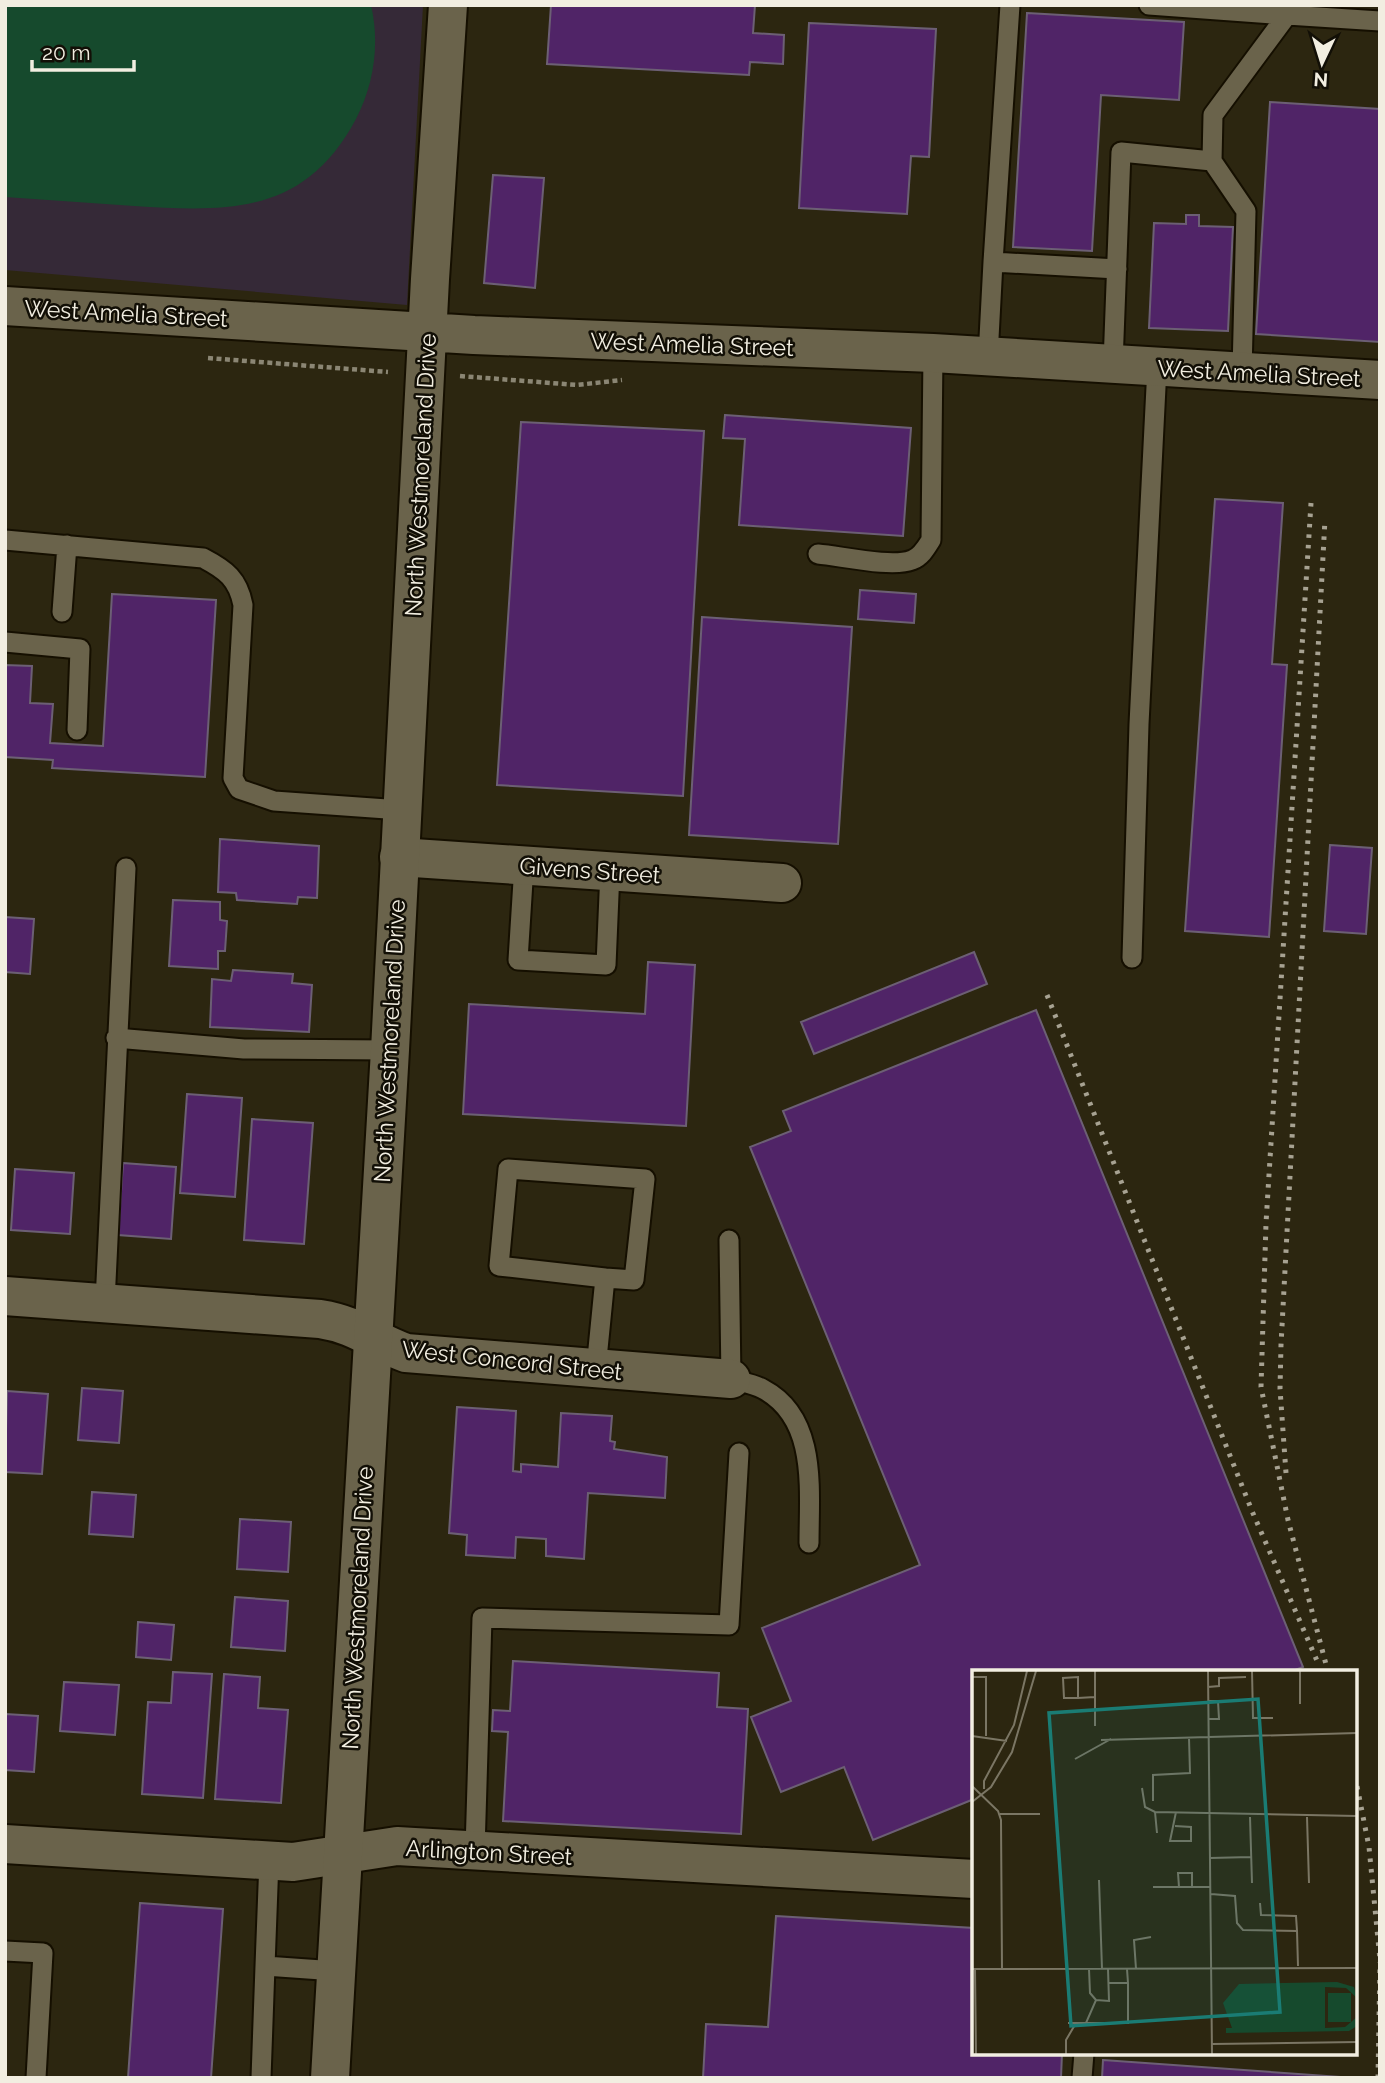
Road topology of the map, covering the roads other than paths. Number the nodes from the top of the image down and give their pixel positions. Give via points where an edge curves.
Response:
1 (448, 5) edge
2 (1010, 5) edge
3 (1149, 5) edge
4 (1354, 12) edge
5 (1287, 15) junction
6 (1380, 21) edge
7 (1212, 161) junction
8 (993, 262) junction
9 (1116, 269) junction
10 (5, 306) edge
11 (429, 333) junction
12 (933, 354) junction
13 (988, 357) junction
14 (1113, 364) junction
15 (1157, 367) junction
16 (1241, 372) junction
17 (1380, 380) edge
18 (5, 540) edge
19 (67, 545) junction
20 (818, 554) dead end
21 (62, 612) dead end
22 (5, 642) edge
23 (77, 730) dead end
24 (401, 810) junction
25 (399, 857) junction
26 (524, 865) junction
27 (126, 867) dead end
28 (610, 871) junction
29 (782, 883) dead end
30 (1132, 958) dead end
31 (116, 1038) junction
32 (390, 1051) junction
33 (729, 1240) dead end
34 (605, 1278) junction
35 (5, 1296) edge
36 (105, 1302) junction
37 (372, 1336) junction
38 (596, 1369) junction
39 (731, 1380) junction
40 (739, 1453) dead end
41 (809, 1543) dead end
42 (5, 1844) edge
43 (475, 1850) junction
44 (344, 1854) junction
45 (269, 1860) junction
46 (972, 1879) edge
47 (5, 1951) edge
48 (265, 1966) junction
49 (337, 1971) junction
50 (1084, 2055) edge
51 (36, 2078) edge
52 (261, 2078) edge
53 (330, 2078) edge
54 (1082, 2078) edge

1 - 11 street, North Westmoreland Drive
2 - 8 lane
3 - 5 lane
4 - 5 lane
4 - 6 lane
5 - 7 lane via 1213,116
7 - 9 lane via 1121,152
7 - 16 lane via 1246,211
8 - 9 lane
8 - 13 lane
9 - 14 lane
10 - 11 street, West Amelia Street
11 - 12 street, West Amelia Street
11 - 24 street, North Westmoreland Drive
12 - 13 street, West Amelia Street
12 - 20 lane via 931,540 913,560 899,562
13 - 14 street, West Amelia Street
14 - 15 street, West Amelia Street
15 - 16 street, West Amelia Street
15 - 30 lane
16 - 17 street, West Amelia Street
18 - 19 lane
19 - 21 lane
19 - 24 lane via 203,558 228,571 240,588 243,605 233,778 239,789 274,801
22 - 23 lane via 80,649
24 - 25 street, North Westmoreland Drive
25 - 26 street, Givens Street
25 - 32 street, North Westmoreland Drive
26 - 28 street, Givens Street
26 - 28 lane via 518,960 606,965
27 - 31 lane
28 - 29 street, Givens Street
31 - 32 lane via 244,1049
31 - 36 lane
32 - 37 street, North Westmoreland Drive
33 - 39 lane
34 - 34 lane via 634,1280 645,1180 508,1169 499,1266
34 - 38 lane
35 - 36 street, West Concord Street
36 - 37 street, West Concord Street via 346,1322
37 - 38 street, West Concord Street via 406,1353
37 - 44 street, North Westmoreland Drive
38 - 39 street, West Concord Street
39 - 41 lane via 764,1389 797,1419 810,1471
40 - 43 lane via 729,1625 482,1618
42 - 45 street, Arlington Street
43 - 44 street, Arlington Street via 397,1846
43 - 46 street, Arlington Street
44 - 45 street, Arlington Street
44 - 49 street, North Westmoreland Drive
45 - 48 lane
47 - 51 lane via 43,1954
48 - 49 lane
48 - 52 lane
49 - 53 street, North Westmoreland Drive
50 - 54 lane

